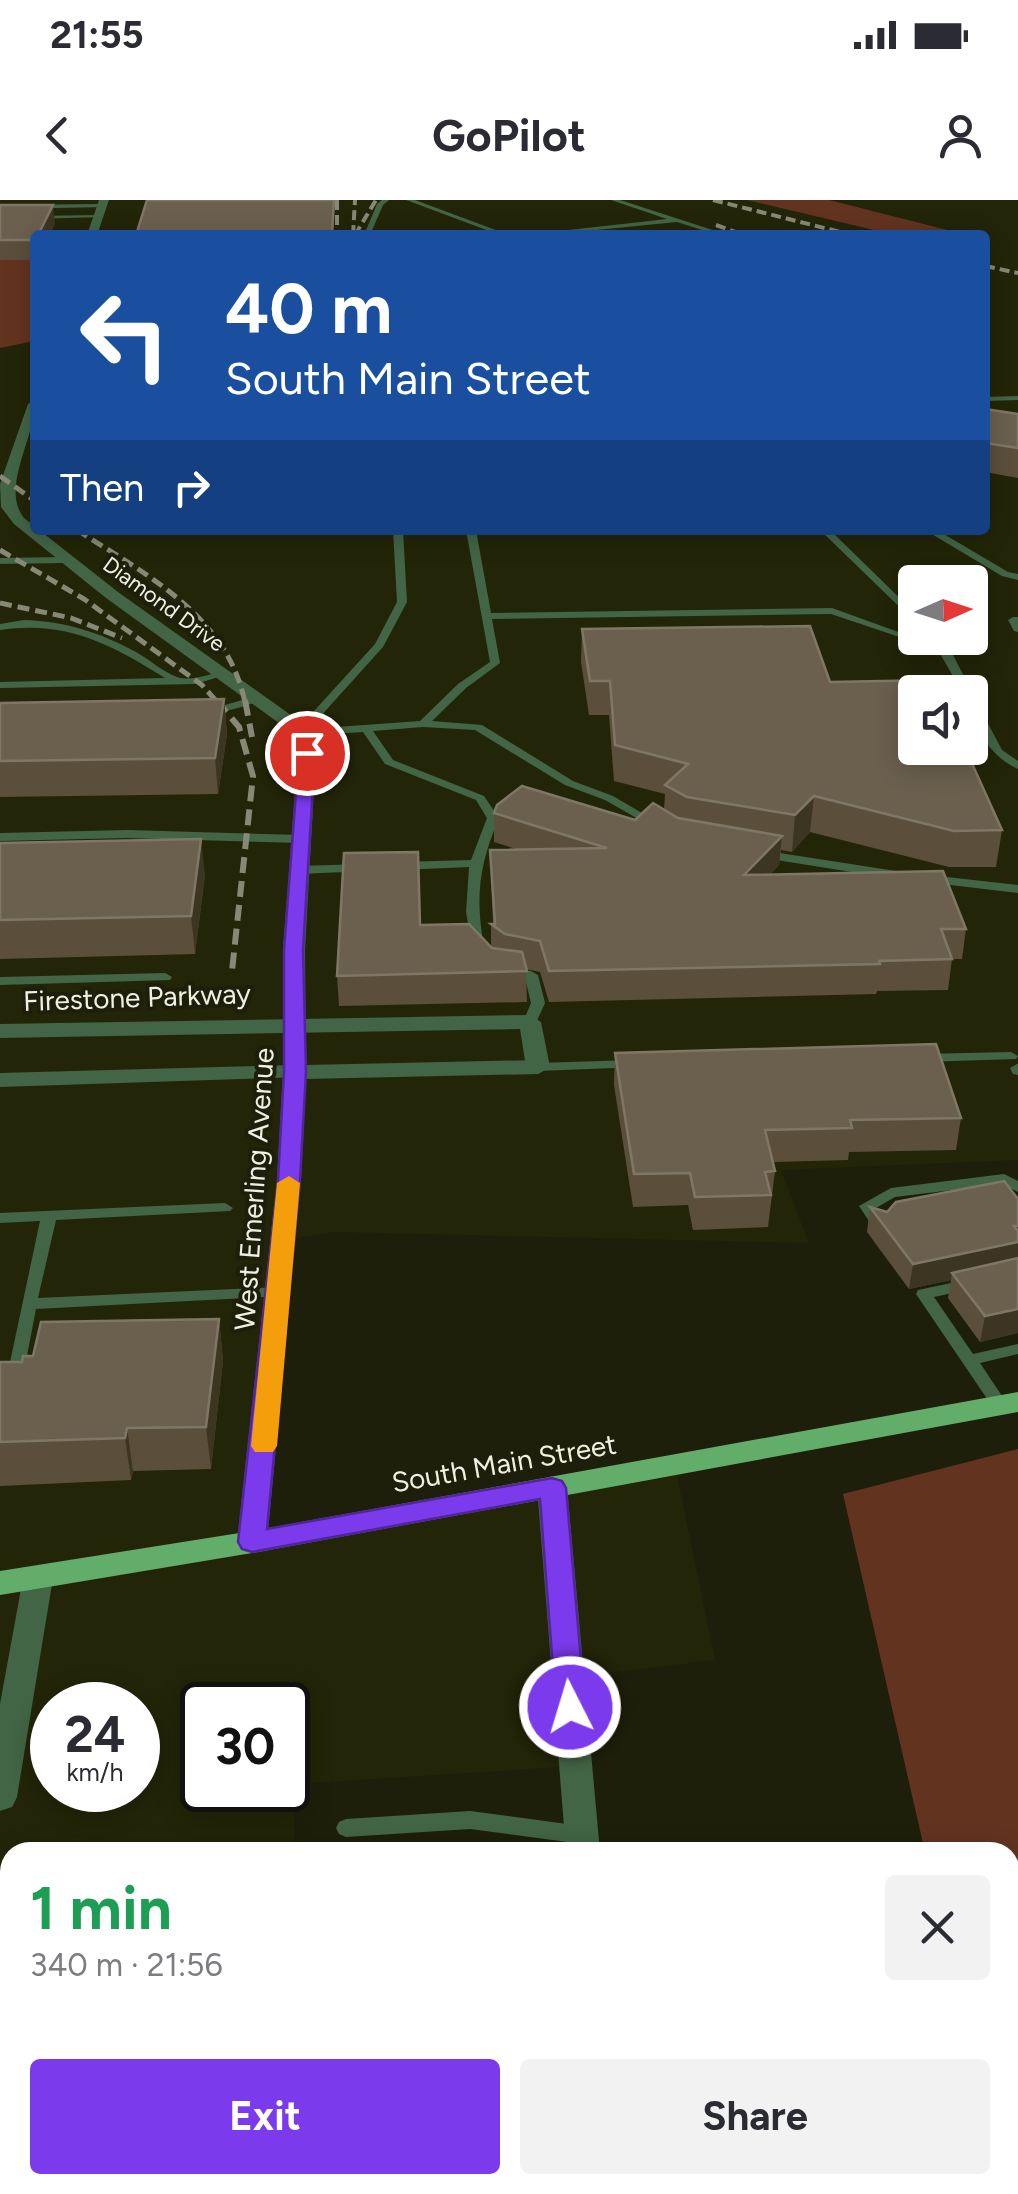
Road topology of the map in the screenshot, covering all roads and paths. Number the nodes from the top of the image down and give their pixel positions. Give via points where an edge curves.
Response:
1 (386, 200) edge
2 (409, 200) edge
3 (614, 200) edge
4 (102, 208) edge
5 (0, 210) edge
6 (20, 218) edge
7 (676, 220) junction
8 (369, 230) edge
9 (492, 230) edge
10 (576, 230) edge
11 (709, 230) edge
12 (1018, 398) edge
13 (990, 399) edge
14 (30, 418) edge
15 (30, 531) edge
16 (33, 535) edge
17 (398, 535) edge
18 (472, 535) edge
19 (830, 535) edge
20 (939, 535) edge
21 (65, 560) junction
22 (0, 561) edge
23 (1018, 577) edge
24 (898, 603) edge
25 (485, 616) junction
26 (1018, 620) edge
27 (0, 627) edge
28 (1018, 629) edge
29 (898, 633) edge
30 (223, 674) junction
31 (177, 681) junction
32 (0, 684) edge
33 (256, 698) junction
34 (188, 709) edge
35 (422, 724) junction
36 (366, 728) junction
37 (299, 733) junction
38 (988, 735) edge
39 (1018, 766) edge
40 (667, 832) edge
41 (0, 836) edge
42 (301, 839) junction
43 (755, 853) edge
44 (477, 863) junction
45 (391, 867) edge
46 (374, 868) edge
47 (299, 870) junction
48 (904, 876) edge
49 (923, 878) edge
50 (1018, 889) edge
51 (165, 977) dead end
52 (0, 981) edge
53 (530, 1022) junction
54 (294, 1023) junction
55 (0, 1031) edge
56 (912, 1058) edge
57 (656, 1064) edge
58 (1015, 1065) edge
59 (538, 1067) junction
60 (295, 1072) junction
61 (0, 1080) edge
62 (1018, 1186) edge
63 (226, 1208) dead end
64 (50, 1216) junction
65 (0, 1218) edge
66 (882, 1229) edge
67 (992, 1279) edge
68 (279, 1292) junction
69 (29, 1304) junction
70 (1018, 1349) edge
71 (969, 1360) junction
72 (8, 1393) edge
73 (1009, 1404) edge
74 (552, 1488) junction
75 (252, 1542) junction
76 (38, 1578) junction
77 (0, 1584) edge
78 (0, 1796) edge
79 (346, 1828) dead end
80 (573, 1842) edge
81 (582, 1842) edge

1 - 8 lane
2 - 9 lane
3 - 7 lane
4 - 5 lane
4 - 6 lane
7 - 10 lane
7 - 11 lane
12 - 13 lane
14 - 15 street, Diamond Drive via 5,499
16 - 21 street, Diamond Drive
17 - 37 lane via 402,602 379,646
18 - 25 lane
19 - 24 lane
20 - 23 lane
21 - 22 lane
21 - 30 street, Diamond Drive
25 - 29 lane via 832,611
25 - 35 lane via 495,662
26 - 28 lane
27 - 31 lane via 57,623 114,643
30 - 31 lane
30 - 33 street, Diamond Drive
31 - 32 lane
33 - 34 lane via 226,708
33 - 37 street, Diamond Drive
35 - 36 lane
35 - 40 lane via 478,727
36 - 37 lane
36 - 44 lane via 389,762 480,798 492,818
37 - 42 street via 307,753
38 - 39 lane via 997,752
41 - 42 lane
42 - 47 street, West Emerling Avenue
43 - 48 lane
44 - 45 lane
44 - 53 lane via 468,899 480,956 493,968 531,975 538,1003
46 - 47 lane
47 - 54 street, West Emerling Avenue
49 - 50 lane
51 - 52 lane
53 - 54 street, Firestone Parkway
53 - 59 street
54 - 55 street, Firestone Parkway
54 - 60 street, West Emerling Avenue
56 - 58 lane
57 - 59 lane
59 - 60 street
60 - 61 street
60 - 68 street, West Emerling Avenue
62 - 66 lane via 1004,1180 891,1193 867,1206
63 - 64 lane
64 - 65 lane
64 - 69 lane
67 - 71 lane via 921,1290
68 - 69 lane
68 - 75 street, West Emerling Avenue
69 - 72 lane
70 - 71 lane
71 - 73 lane
73 - 74 main road, South Main Street
74 - 75 main road, South Main Street
74 - 81 street
75 - 76 main road, South Main Street
76 - 77 main road, South Main Street
76 - 78 street
79 - 80 lane via 470,1820

